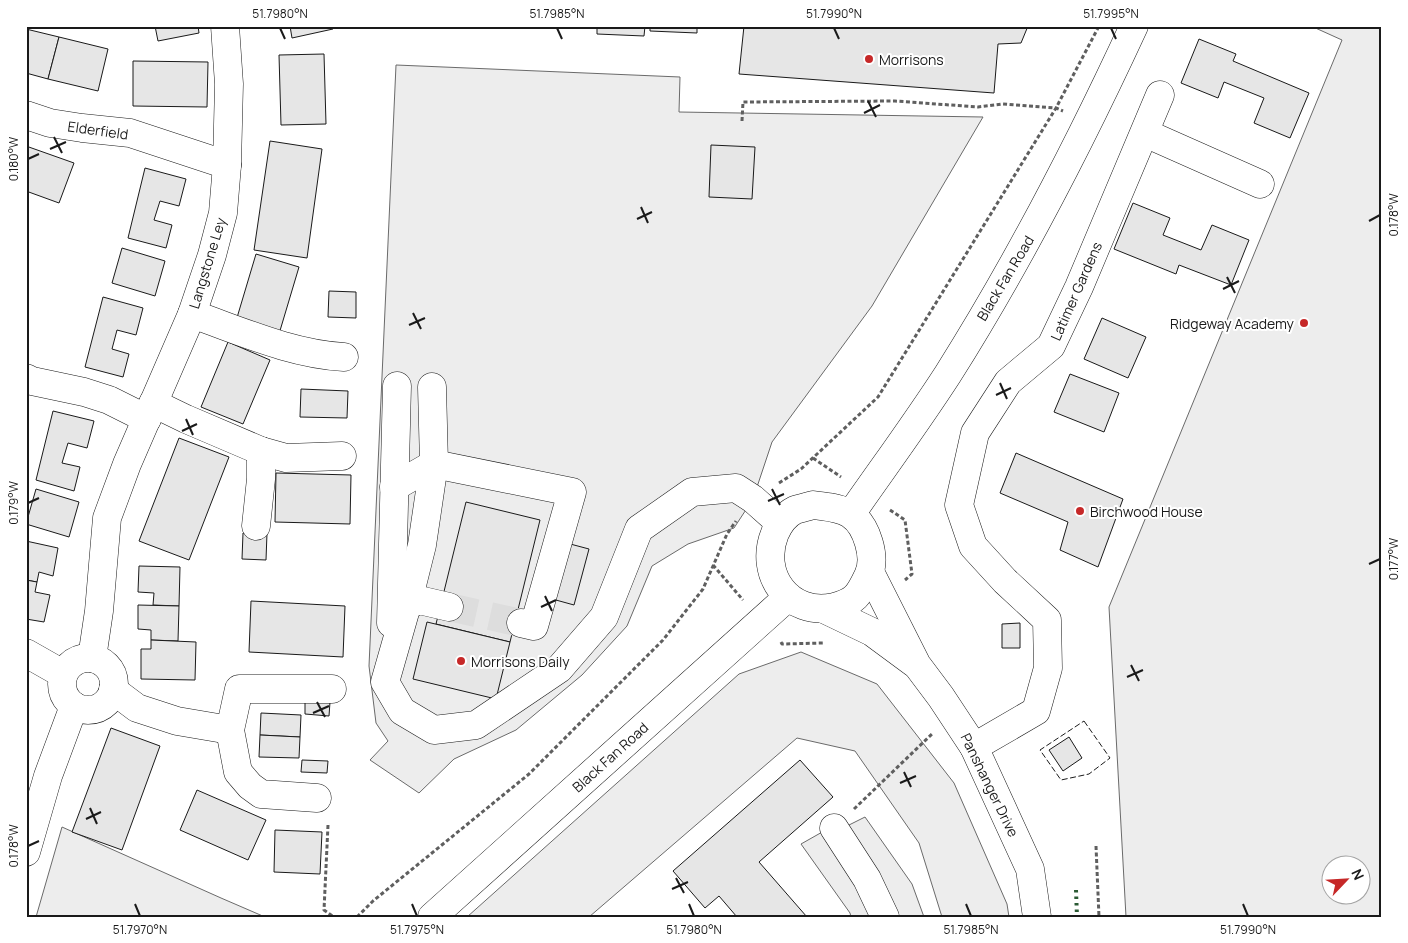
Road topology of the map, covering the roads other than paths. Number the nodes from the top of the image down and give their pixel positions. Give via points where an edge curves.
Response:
1 (225, 26) edge
2 (1134, 26) edge
3 (1160, 95) dead end
4 (26, 115) edge
5 (1145, 133) junction
6 (227, 165) junction
7 (1260, 184) dead end
8 (192, 314) junction
9 (344, 357) dead end
10 (26, 378) edge
11 (397, 386) dead end
12 (432, 387) dead end
13 (150, 411) junction
14 (261, 451) junction
15 (342, 456) dead end
16 (434, 464) junction
17 (394, 487) junction
18 (850, 514) junction
19 (780, 523) junction
20 (256, 526) dead end
21 (870, 572) junction
22 (788, 597) junction
23 (408, 605) junction
24 (449, 607) tunnel mouth
25 (824, 609) junction
26 (521, 623) tunnel mouth
27 (26, 653) edge
28 (92, 658) junction
29 (390, 662) junction
30 (917, 665) junction
31 (63, 674) junction
32 (332, 689) dead end
33 (113, 690) junction
34 (74, 706) junction
35 (230, 730) junction
36 (974, 747) junction
37 (317, 798) dead end
38 (834, 828) road end
39 (26, 852) edge
40 (432, 917) edge
41 (885, 917) edge
42 (1037, 917) edge

1 - 6 street, Langstone Ley via 229,84
2 - 18 street, Black Fan Road via 1034,228 952,366
3 - 5 street, Latimer Gardens
4 - 6 street, Elderfield via 50,123 130,133
5 - 7 street
5 - 36 street, Latimer Gardens via 1051,346 1008,382 975,433 958,505 973,546 1047,620 1048,668 1036,710
6 - 8 street, Langstone Ley via 223,214
8 - 9 street via 282,346 324,356
8 - 13 street, Langstone Ley
10 - 13 street
11 - 17 street
12 - 16 street
13 - 14 street
13 - 28 street, Langstone Ley via 107,518 100,611
14 - 15 street via 286,458
14 - 20 street
16 - 17 street
16 - 23 street via 422,545
16 - 26 street via 572,492 534,626
17 - 29 street
18 - 19 street via 833,507 813,506 794,510
18 - 21 street via 864,530 872,551
19 - 22 street via 772,541 770,560 775,580
19 - 29 street via 736,488 692,492 640,529 604,617 559,669 476,725 434,730 402,711 384,682
21 - 25 street via 860,593 845,604
21 - 30 street, Panshanger Drive
22 - 25 street via 805,608
22 - 40 street, Black Fan Road
23 - 24 street via 418,600
23 - 29 street
25 - 30 street, Panshanger Drive via 872,632
27 - 31 street
28 - 31 street via 75,661
28 - 33 street via 108,667 114,682
30 - 36 street, Panshanger Drive
31 - 34 street via 63,693
32 - 35 street via 239,689
33 - 34 street via 98,708 82,710
33 - 35 street via 138,708 177,721
34 - 39 street via 48,776
35 - 37 street via 238,772 250,786 262,794
36 - 42 street, Panshanger Drive via 1030,869
38 - 41 street via 867,878

